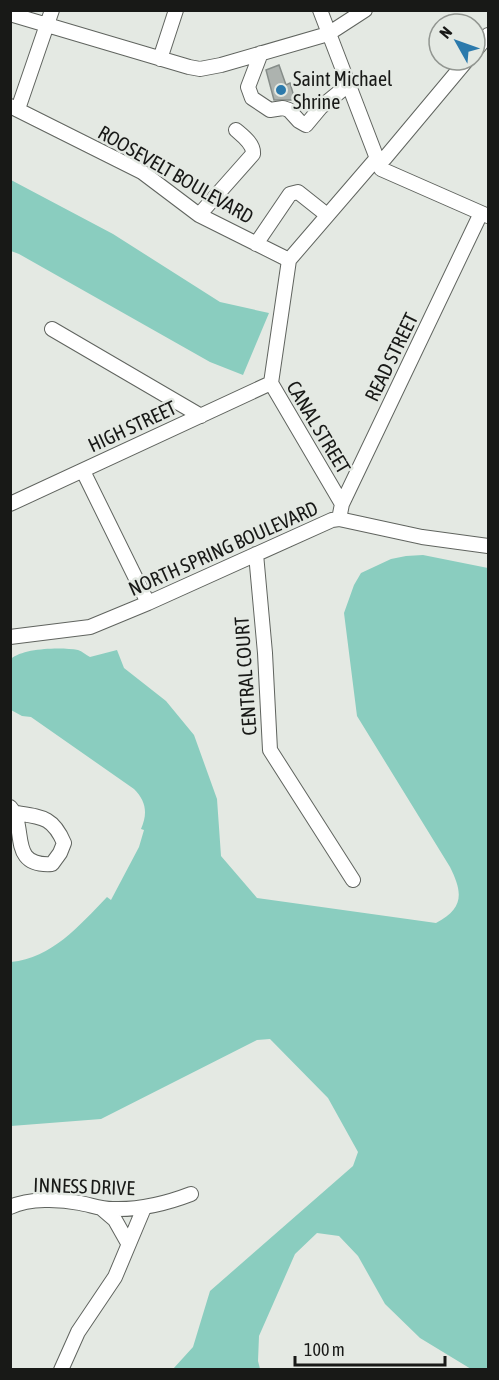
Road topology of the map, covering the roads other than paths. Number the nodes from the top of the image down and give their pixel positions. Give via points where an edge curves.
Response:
1 (52, 10) edge
2 (176, 10) edge
3 (320, 10) edge
4 (364, 10) edge
5 (10, 14) edge
6 (47, 25) junction
7 (328, 34) junction
8 (261, 54) junction
9 (160, 59) junction
10 (457, 72) edge
11 (348, 85) junction
12 (14, 108) edge
13 (236, 130) dead end
14 (377, 161) junction
15 (199, 215) junction
16 (327, 215) junction
17 (485, 215) edge
18 (256, 244) junction
19 (289, 260) junction
20 (52, 329) dead end
21 (271, 383) junction
22 (201, 416) junction
23 (83, 471) junction
24 (10, 504) edge
25 (342, 504) junction
26 (339, 519) junction
27 (489, 546) edge
28 (256, 554) junction
29 (148, 603) junction
30 (10, 637) edge
31 (353, 880) dead end
32 (191, 1194) dead end
33 (10, 1207) edge
34 (101, 1208) junction
35 (144, 1208) junction
36 (128, 1243) junction
37 (61, 1370) edge

1 - 6 street
2 - 9 street
3 - 7 street
4 - 7 street
5 - 6 street
6 - 9 street
6 - 12 street
7 - 8 street
7 - 11 street
8 - 9 street via 200,69
8 - 11 street via 248,87 252,98 270,110 289,110 303,125
10 - 14 street via 385,158
11 - 14 street
12 - 15 street, ROOSEVELT BOULEVARD via 142,172
13 - 15 street via 250,144 253,154
14 - 16 street
14 - 17 street via 384,171
15 - 18 street, ROOSEVELT BOULEVARD
16 - 18 street via 294,192
16 - 19 street
17 - 25 street, READ STREET
18 - 19 street, ROOSEVELT BOULEVARD
19 - 21 street, CANAL STREET
20 - 22 street
21 - 22 street, HIGH STREET
21 - 25 street, CANAL STREET
22 - 23 street, HIGH STREET
23 - 24 street, HIGH STREET
23 - 29 street
25 - 26 street, READ STREET
26 - 27 street, NORTH SPRING BOULEVARD via 422,537
26 - 28 street, NORTH SPRING BOULEVARD
28 - 29 street, NORTH SPRING BOULEVARD
28 - 31 street, CENTRAL COURT via 270,750
29 - 30 street, NORTH SPRING BOULEVARD via 90,627
32 - 35 street, INNESS DRIVE
33 - 34 street, INNESS DRIVE via 34,1201 71,1201
34 - 35 street, INNESS DRIVE
34 - 36 street via 115,1220
35 - 36 street
36 - 37 street via 115,1277 78,1332

